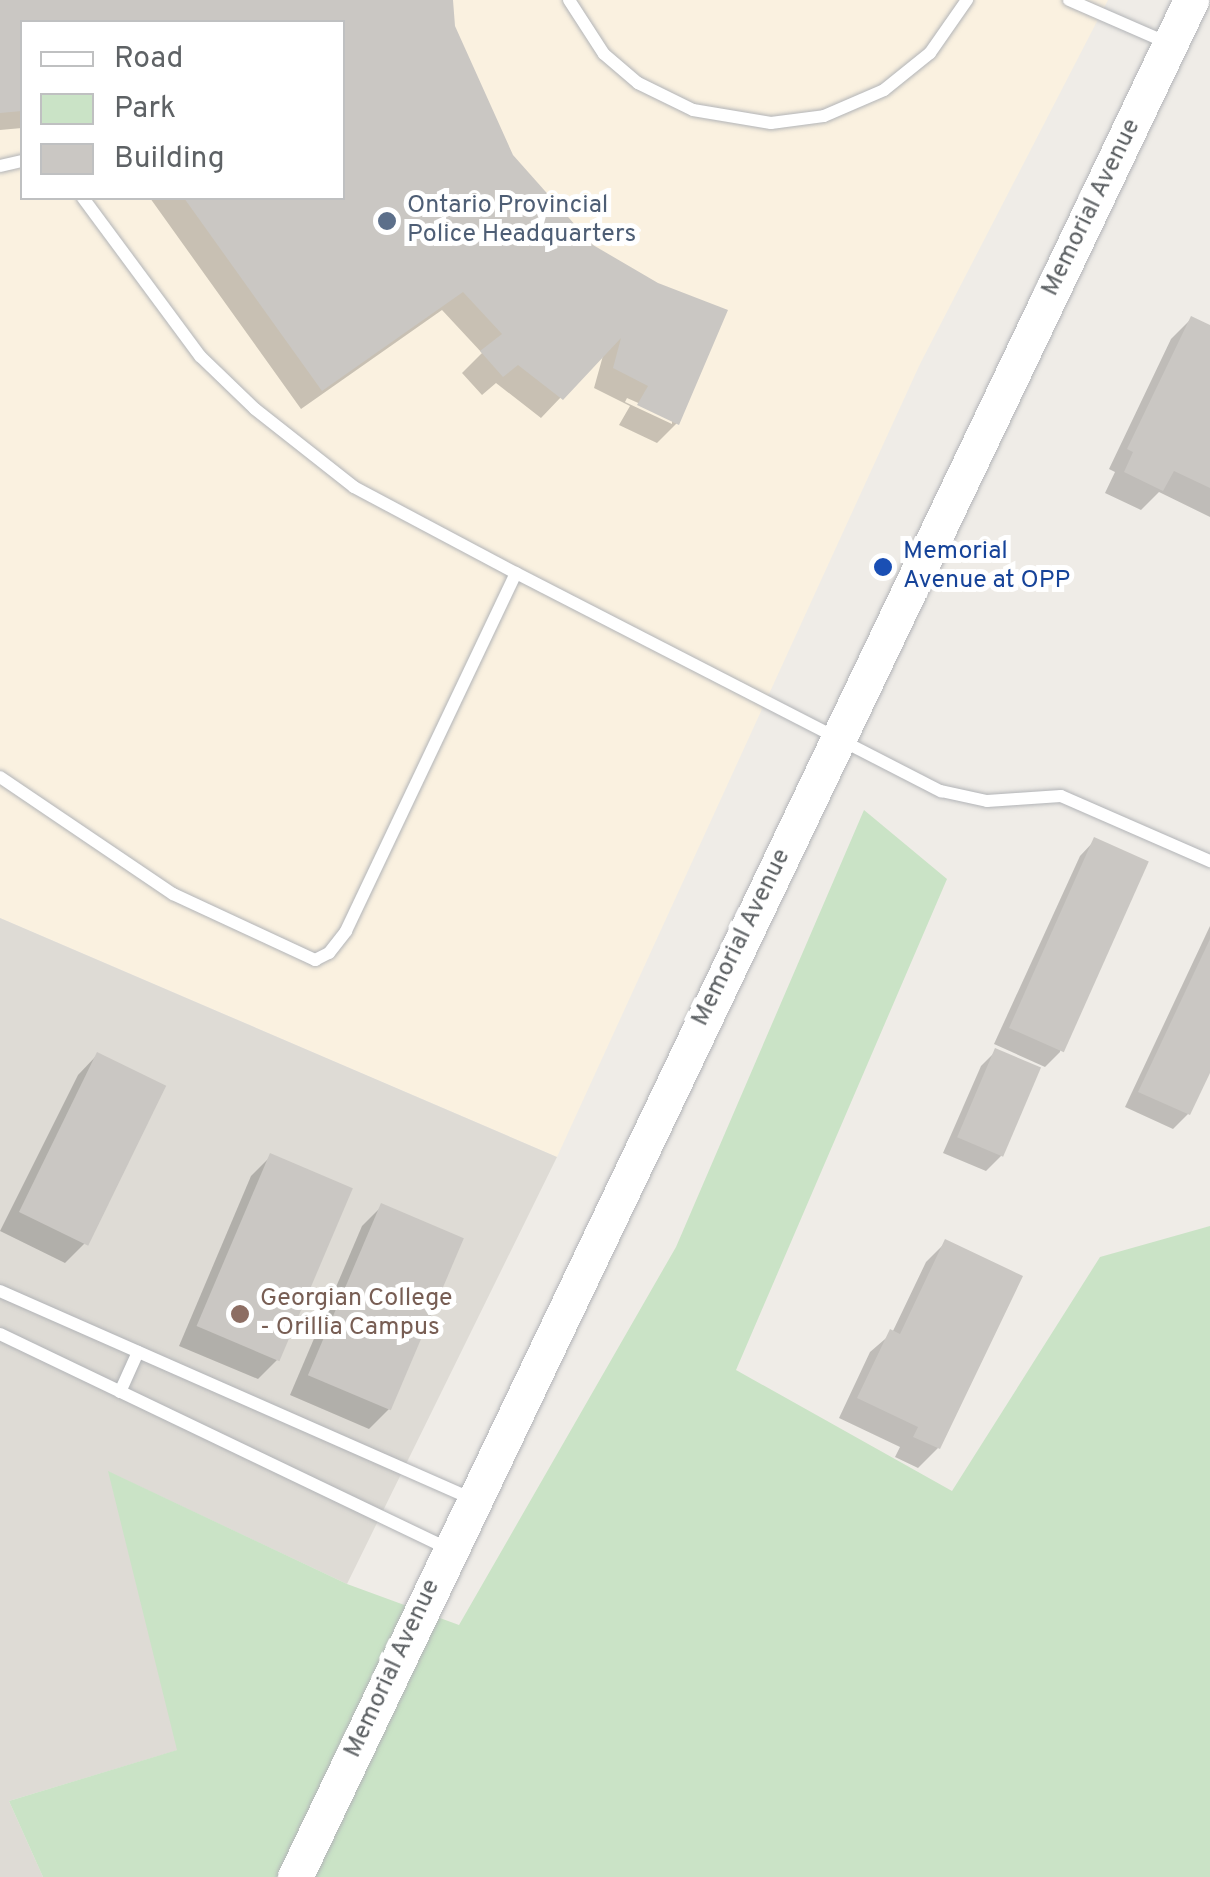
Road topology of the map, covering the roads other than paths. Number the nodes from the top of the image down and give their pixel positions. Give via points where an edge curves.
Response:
1 (568, 0) edge
2 (967, 0) edge
3 (1069, 0) edge
4 (1190, 0) edge
5 (1171, 44) junction
6 (84, 200) edge
7 (516, 574) junction
8 (838, 742) junction
9 (0, 777) edge
10 (1210, 860) edge
11 (0, 1291) edge
12 (0, 1334) edge
13 (138, 1352) junction
14 (120, 1392) junction
15 (472, 1498) junction
16 (448, 1550) junction
17 (295, 1877) edge

1 - 2 lane via 604,54 638,83 693,110 771,123 824,116 884,90 930,53
3 - 5 lane
4 - 5 main road, Memorial Avenue
5 - 8 main road, Memorial Avenue
6 - 7 lane via 176,326 255,410 354,487
7 - 8 lane
7 - 9 lane via 346,930 314,960 173,894
8 - 10 lane via 941,791 987,801 1061,796
8 - 15 main road, Memorial Avenue
11 - 13 lane
12 - 14 lane
13 - 14 lane
13 - 15 lane
14 - 16 lane
15 - 16 main road, Memorial Avenue
16 - 17 main road, Memorial Avenue

